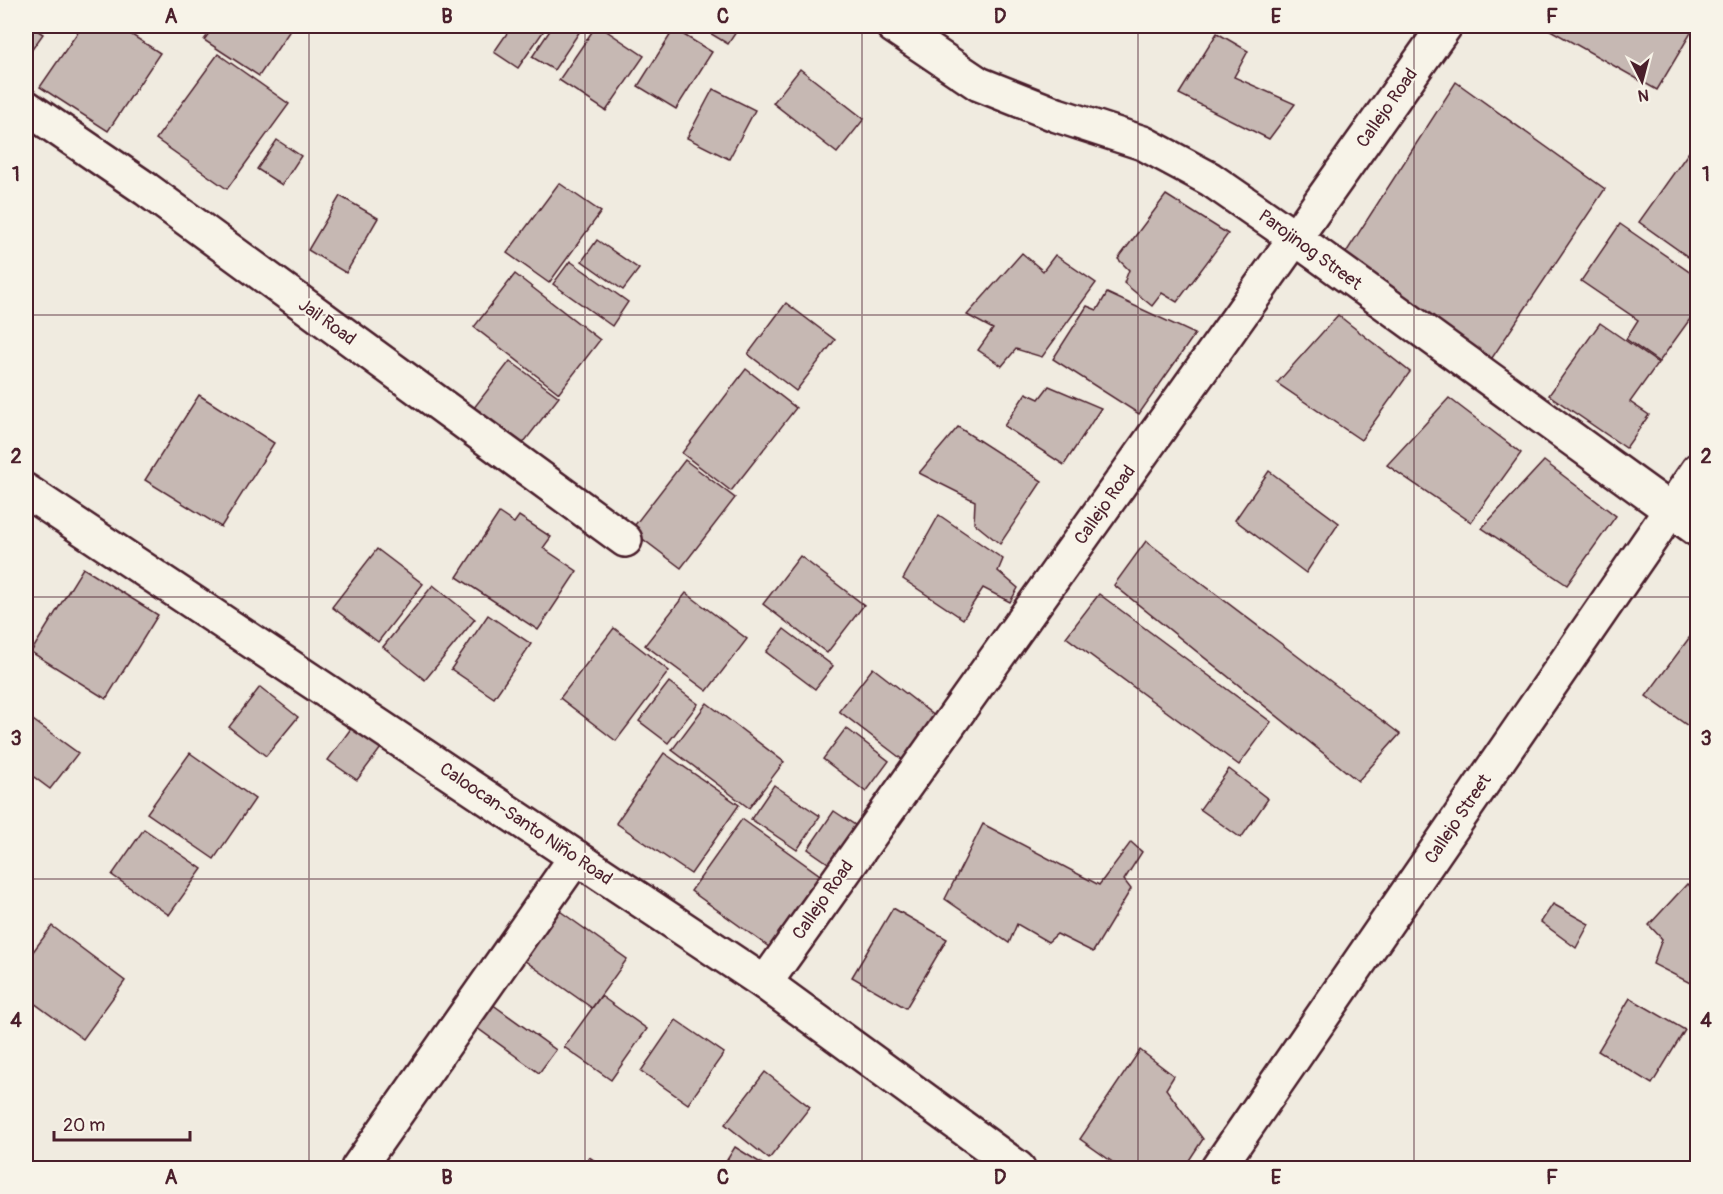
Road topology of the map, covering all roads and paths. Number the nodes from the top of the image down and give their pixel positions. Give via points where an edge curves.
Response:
1 (893, 26) edge
2 (1445, 26) edge
3 (26, 107) edge
4 (1295, 238) junction
5 (1698, 470) edge
6 (26, 490) edge
7 (1670, 511) junction
8 (1698, 530) edge
9 (625, 540) dead end
10 (576, 857) junction
11 (765, 983) junction
12 (358, 1168) edge
13 (1018, 1168) edge
14 (1218, 1168) edge

1 - 4 street, Parojinog Street via 979,84 1143,143 1210,179
2 - 4 street, Callejo Road
3 - 9 street, Jail Road via 146,189
4 - 7 street, Parojinog Street
4 - 11 street, Callejo Road
5 - 7 street, Callejo Street
6 - 10 street, Caloocan-Santo Niño Road
7 - 8 street, Parojinog Street
7 - 14 street, Callejo Street
10 - 11 street, Caloocan-Santo Niño Road
10 - 12 street
11 - 13 street, Caloocan-Santo Niño Road

